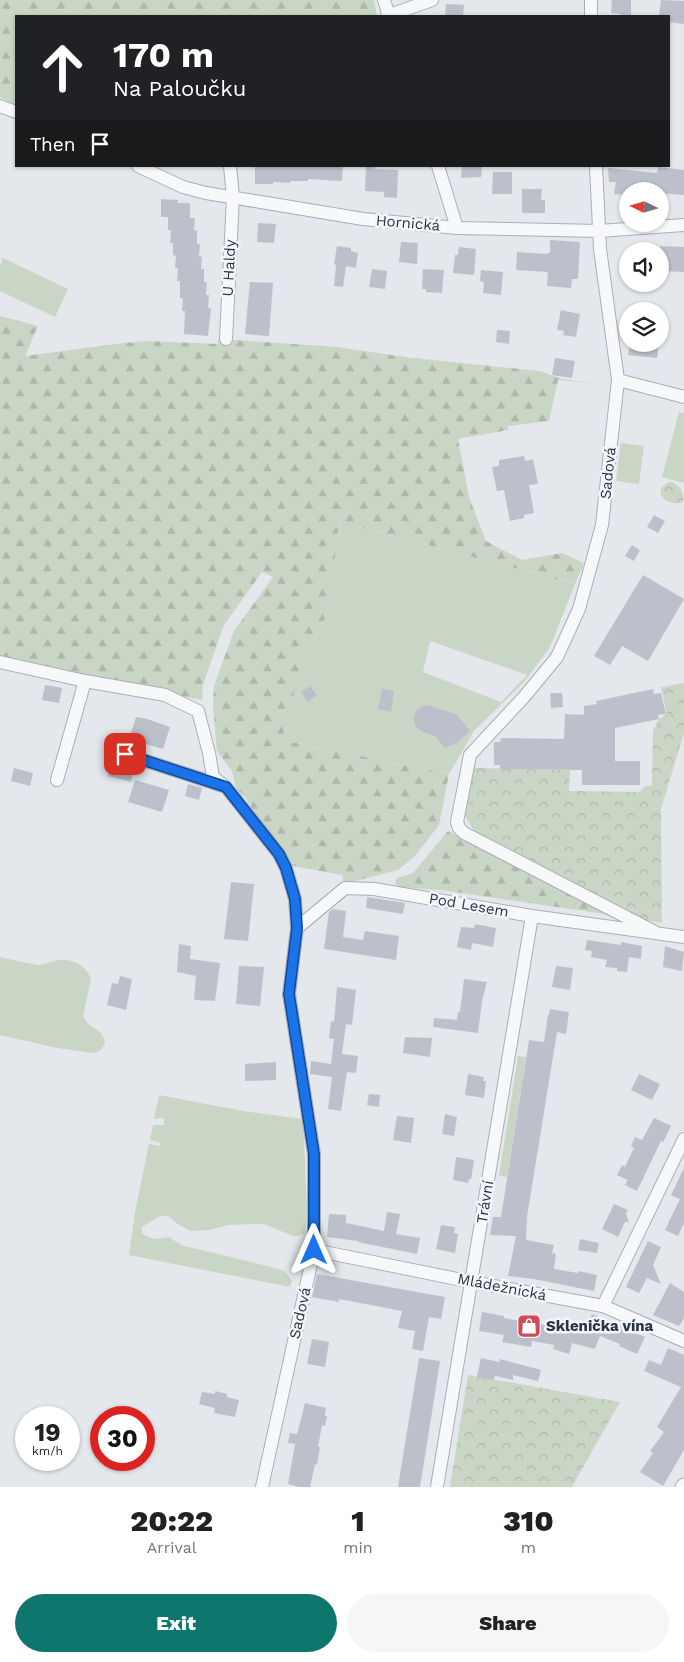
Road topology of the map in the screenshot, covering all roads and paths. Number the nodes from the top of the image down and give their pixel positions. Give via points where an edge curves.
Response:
1 (384, 0) edge
2 (432, 0) edge
3 (592, 0) edge
4 (388, 15) edge
5 (391, 15) edge
6 (591, 15) edge
7 (0, 106) edge
8 (15, 112) edge
9 (140, 167) edge
10 (230, 167) edge
11 (438, 167) edge
12 (596, 167) edge
13 (233, 196) junction
14 (684, 225) edge
15 (457, 228) junction
16 (599, 231) junction
17 (226, 339) dead end
18 (618, 380) junction
19 (684, 397) edge
20 (0, 662) edge
21 (85, 681) junction
22 (125, 754) dead end
23 (57, 780) dead end
24 (226, 787) junction
25 (482, 843) joint
26 (532, 916) junction
27 (297, 928) junction
28 (655, 932) junction
29 (684, 937) edge
30 (684, 1139) edge
31 (314, 1250) junction
32 (472, 1282) junction
33 (603, 1306) junction
34 (684, 1341) edge
35 (262, 1487) edge
36 (437, 1487) edge

1 - 4 street
2 - 5 street
3 - 6 street
7 - 8 street
9 - 13 street, Hornická via 183,187
10 - 13 street, U Haldy
11 - 15 street
12 - 16 street, Sadová
13 - 15 street, Hornická via 363,219
13 - 17 street, U Haldy
14 - 16 street, Hornická
15 - 16 street, Hornická
16 - 18 street, Sadová
18 - 19 street
18 - 25 street, Sadová via 602,525 579,609 557,657 470,755 457,822 464,833
20 - 21 street
21 - 23 street
21 - 24 street, Sadová via 166,695 198,711 213,777
22 - 24 street
24 - 27 street, Sadová via 279,854 295,899
25 - 28 street, Pod Lesem
26 - 27 street, Pod Lesem via 374,888 345,888
26 - 28 street, Pod Lesem
26 - 32 street, Trávní
27 - 31 street, Sadová via 289,994 314,1154
28 - 29 street, Pod Lesem
30 - 33 street
31 - 32 street, Mládežnická
31 - 35 street, Sadová
32 - 33 street, Mládežnická
32 - 36 street, Trávní
33 - 34 street, Mládežnická

